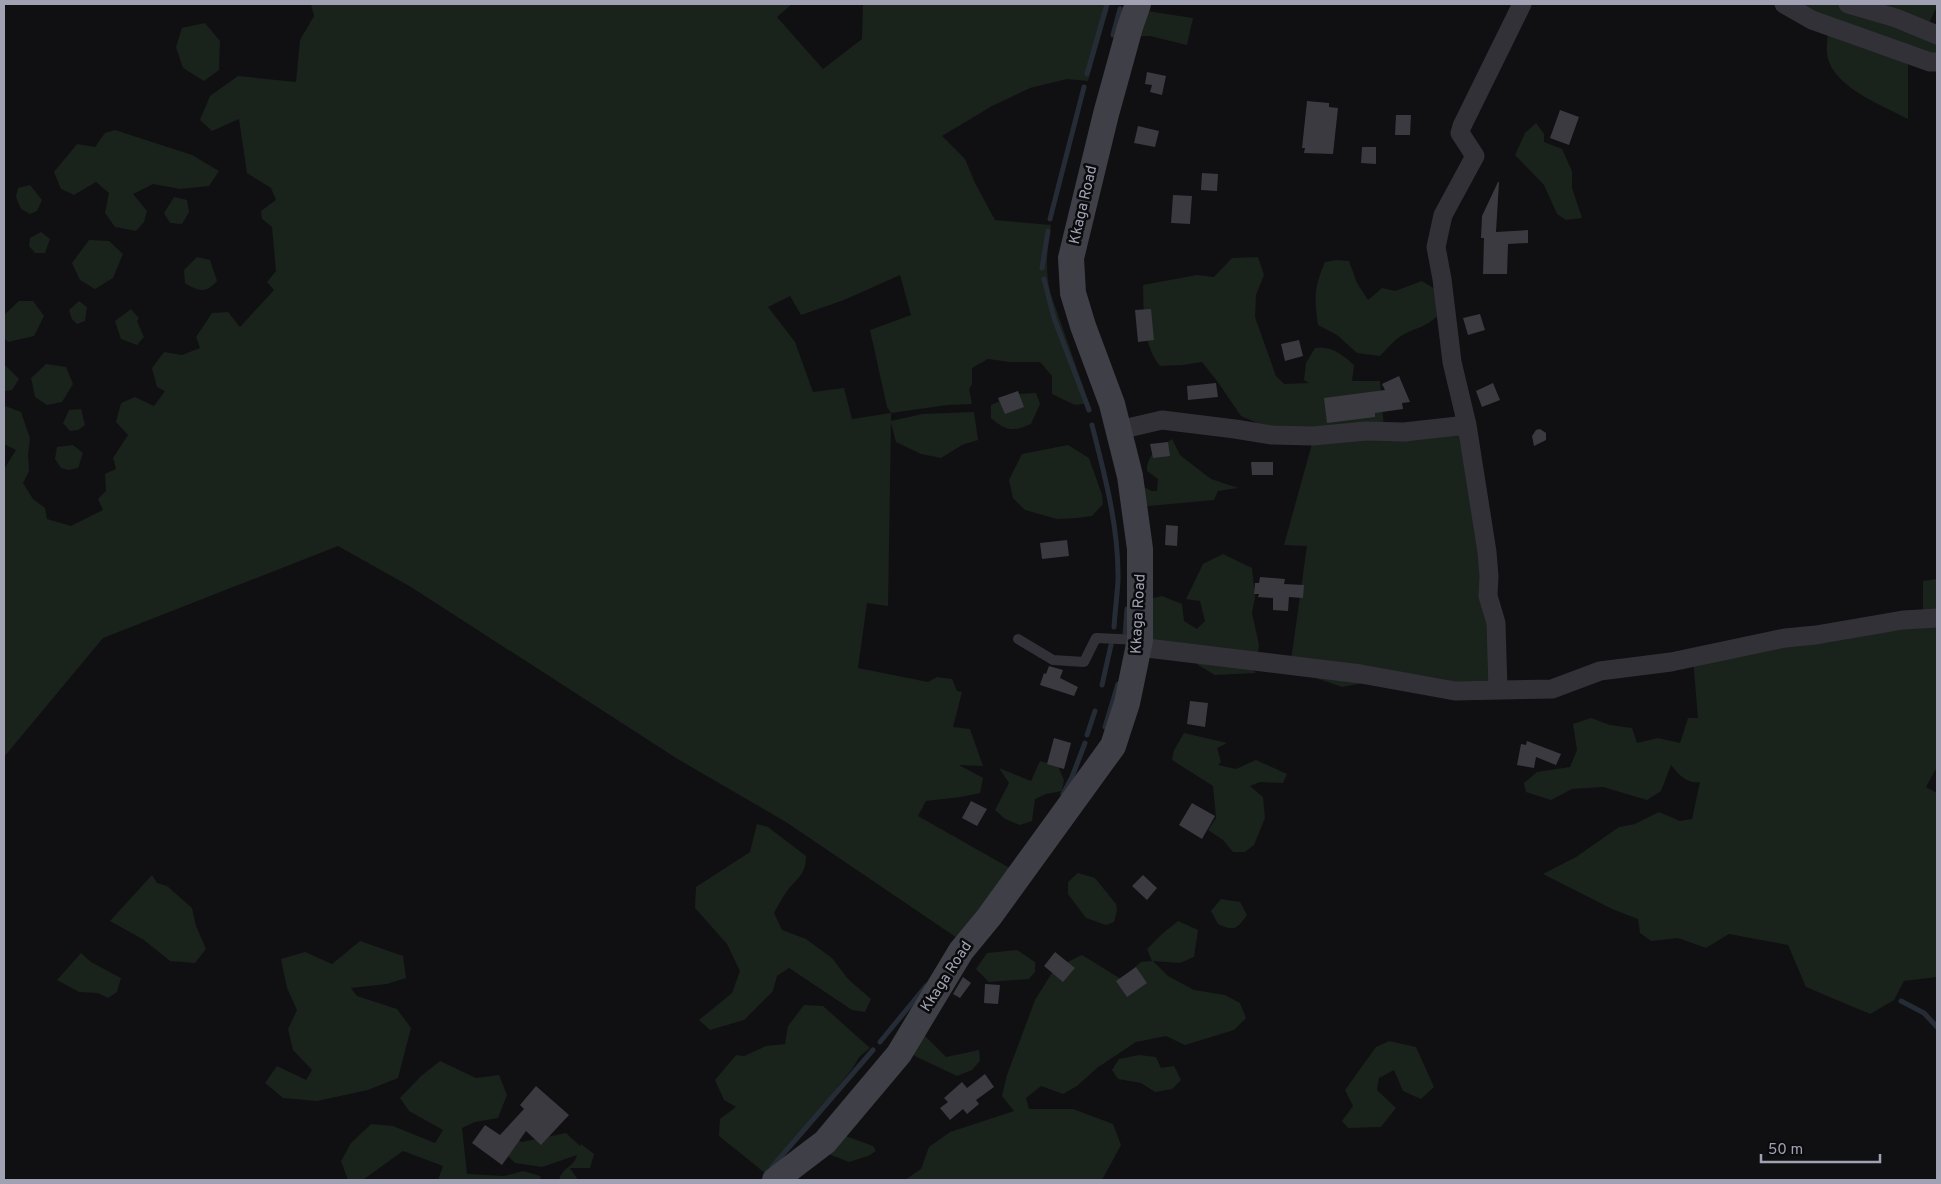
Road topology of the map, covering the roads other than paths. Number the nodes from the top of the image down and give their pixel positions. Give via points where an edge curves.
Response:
1 (1138, 4) edge
2 (1522, 4) edge
3 (1784, 4) edge
4 (1848, 4) edge
5 (1937, 35) edge
6 (1937, 62) edge
7 (1467, 425) junction
8 (1119, 430) junction
9 (1937, 618) edge
10 (1018, 639) dead end
11 (1139, 645) junction
12 (1498, 689) junction
13 (775, 1180) edge

1 - 8 street, Kkaga Road via 1106,114 1071,258 1073,293
2 - 7 street via 1462,126 1460,133 1475,156 1443,215 1436,248 1452,362
3 - 6 street via 1812,20
4 - 5 street via 1896,18
7 - 8 street via 1313,436 1272,435 1162,420
7 - 12 street via 1487,552 1488,596 1496,622
8 - 11 street, Kkaga Road via 1130,476 1140,549
9 - 12 street via 1785,638 1671,662 1600,671 1552,689
10 - 11 lane via 1053,660 1084,662 1096,638
11 - 12 street via 1361,674 1455,691
11 - 13 street, Kkaga Road via 1131,687 1113,746 961,951 899,1054 825,1142

